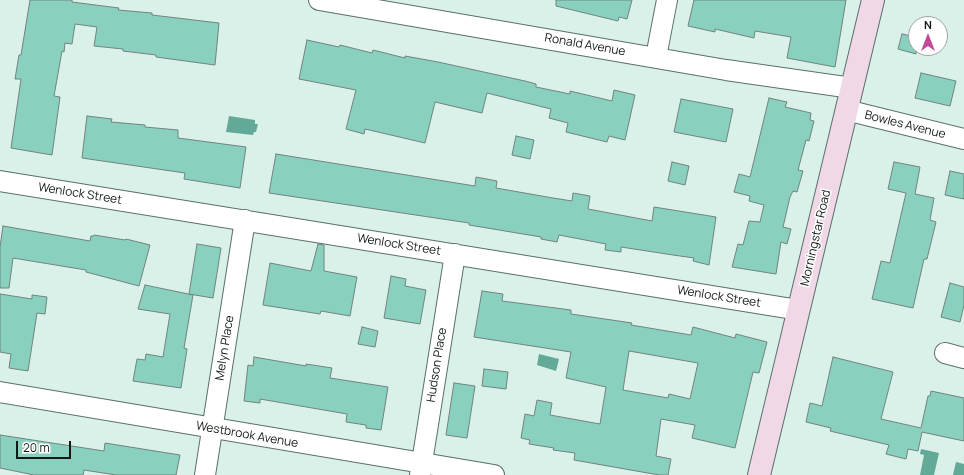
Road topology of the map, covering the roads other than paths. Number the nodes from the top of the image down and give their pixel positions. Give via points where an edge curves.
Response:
1 (319, 0) edge
2 (667, 0) edge
3 (872, 0) edge
4 (392, 6) edge
5 (656, 57) junction
6 (852, 88) junction
7 (846, 110) junction
8 (964, 139) edge
9 (0, 181) edge
10 (245, 220) junction
11 (455, 254) junction
12 (799, 310) junction
13 (0, 392) edge
14 (212, 429) junction
15 (421, 469) edge
16 (205, 475) edge
17 (494, 475) edge
18 (760, 475) edge

1 - 4 street, Ronald Avenue
2 - 5 street
3 - 6 main road, Morningstar Road
4 - 5 street, Ronald Avenue
5 - 6 street, Ronald Avenue
6 - 7 main road, Morningstar Road
7 - 8 street, Bowles Avenue
7 - 12 main road, Morningstar Road
9 - 10 street, Wenlock Street
10 - 11 street, Wenlock Street
10 - 14 street, Melyn Place
11 - 12 street, Wenlock Street
11 - 15 street, Hudson Place
12 - 18 main road, Morningstar Road
13 - 14 street, Westbrook Avenue
14 - 15 street, Westbrook Avenue
14 - 16 street, Melyn Place
15 - 17 street, Westbrook Avenue

